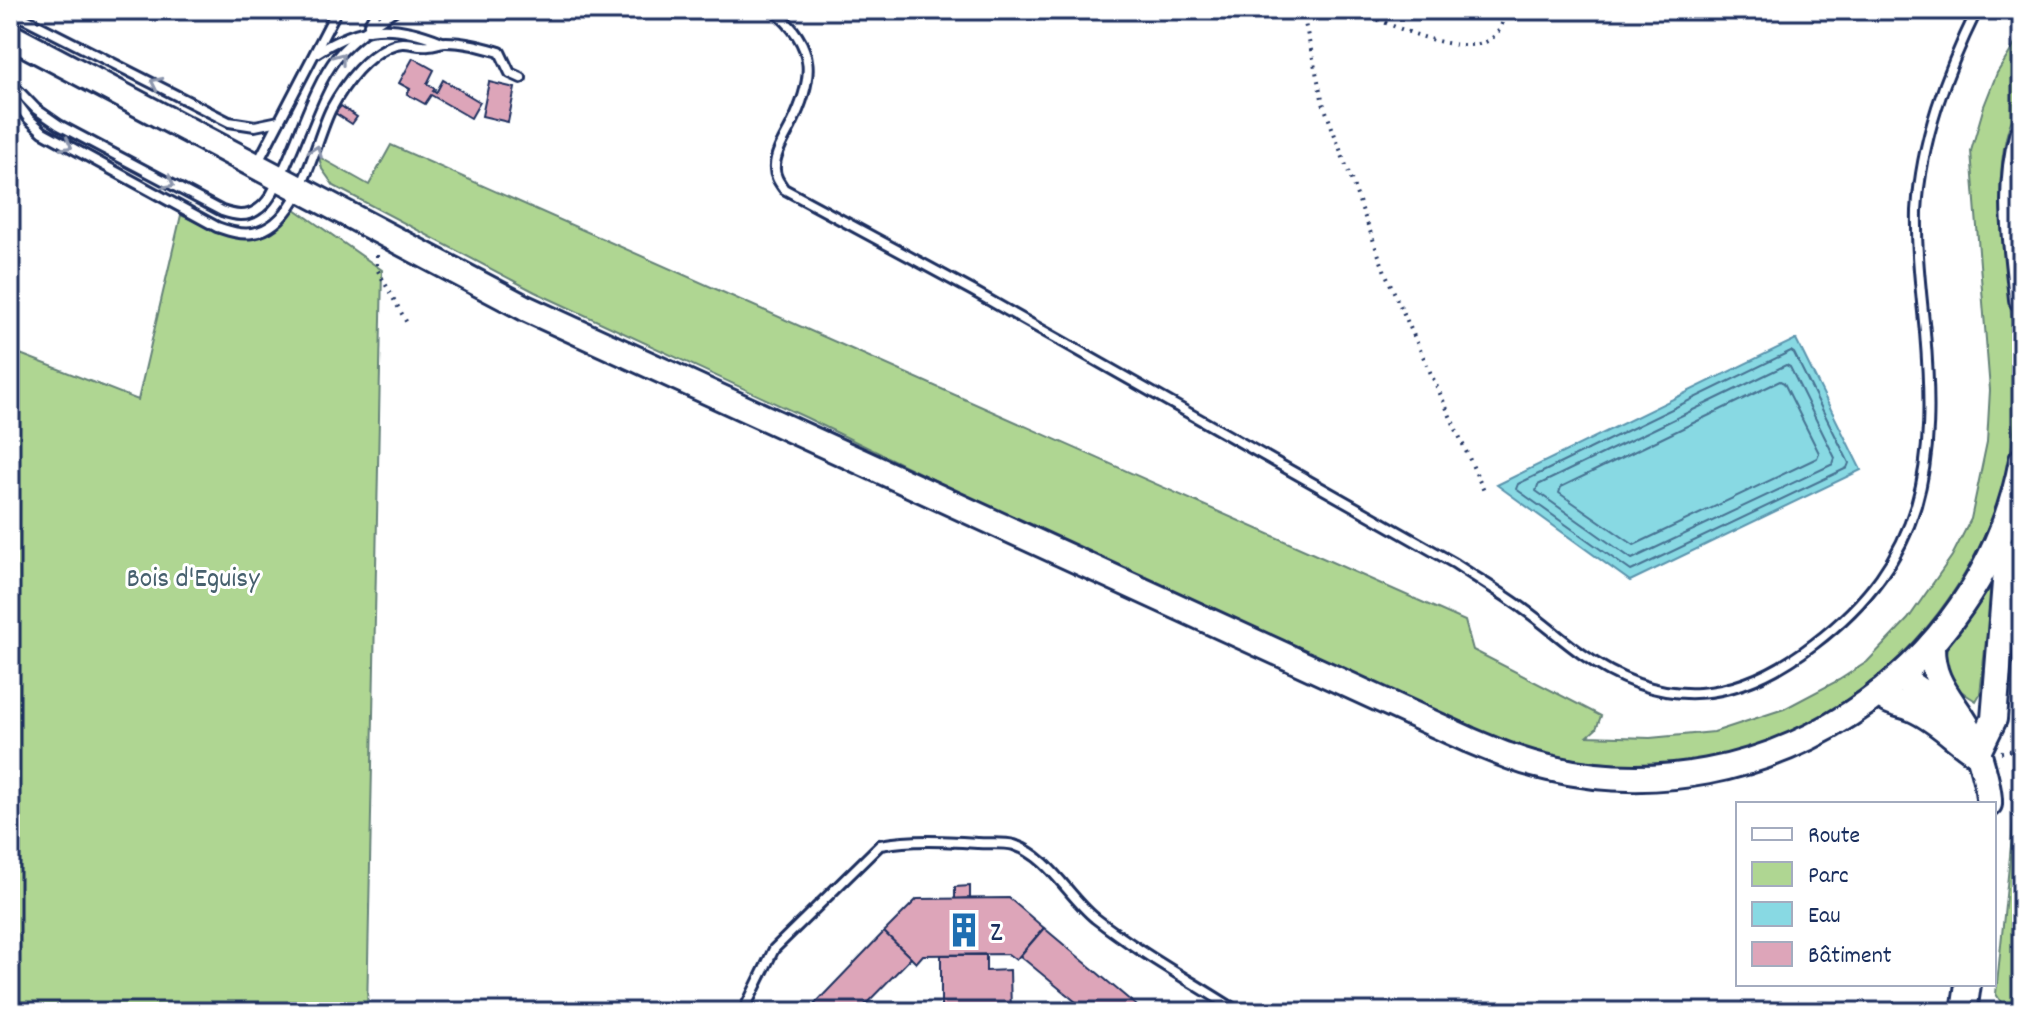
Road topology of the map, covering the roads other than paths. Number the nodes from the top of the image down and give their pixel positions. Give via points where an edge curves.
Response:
1 (337, 10) edge
2 (377, 10) edge
3 (395, 10) edge
4 (773, 10) edge
5 (1977, 10) edge
6 (10, 11) edge
7 (367, 29) junction
8 (10, 36) edge
9 (443, 42) junction
10 (314, 55) junction
11 (521, 78) dead end
12 (10, 82) edge
13 (10, 94) edge
14 (279, 121) junction
15 (2022, 136) edge
16 (257, 165) junction
17 (290, 182) junction
18 (2022, 299) edge
19 (2022, 460) edge
20 (1998, 543) junction
21 (2022, 548) edge
22 (1932, 644) junction
23 (1888, 685) junction
24 (1953, 708) junction
25 (1977, 754) junction
26 (1989, 802) edge
27 (1968, 986) edge
28 (743, 1012) edge
29 (1239, 1012) edge
30 (1964, 1012) edge

1 - 10 lane
2 - 7 lane
3 - 7 lane
4 - 5 lane via 797,34 809,73 806,96 774,166 784,189 1454,563 1584,656 1628,681 1668,693 1710,694 1753,682 1835,628 1867,595 1904,539 1919,498 1930,426 1917,256 1922,168 1943,87
14 -> 6 lane via 255,126 229,122
7 - 9 lane via 392,28
7 - 10 lane via 341,37
17 -> 7 lane via 313,101 336,58
8 - 16 main road
9 - 11 lane via 500,52 510,73
17 -> 9 lane via 310,166 330,111 372,56 409,41 426,46
10 - 14 lane
12 -> 17 lane via 59,125 222,211 255,213
13 -> 17 lane via 43,132 238,234 255,233 274,223 290,206
14 - 16 lane
15 - 18 main road via 2014,181
16 - 17 main road
17 - 23 main road via 540,314 1296,662 1531,764 1624,778 1718,769 1796,745 1843,720
19 - 20 main road
20 - 21 lane
20 - 22 main road via 1976,584
20 - 25 main road via 2006,570 1994,719
22 - 23 main road
22 - 24 main road via 1937,681
23 - 24 main road via 1911,683 1937,704
23 - 25 main road via 1887,702 1937,722
24 - 25 main road via 1969,728
25 - 26 main road
27 - 30 main road
28 - 29 lane via 774,949 880,845 917,841 1012,844 1040,858 1095,918

